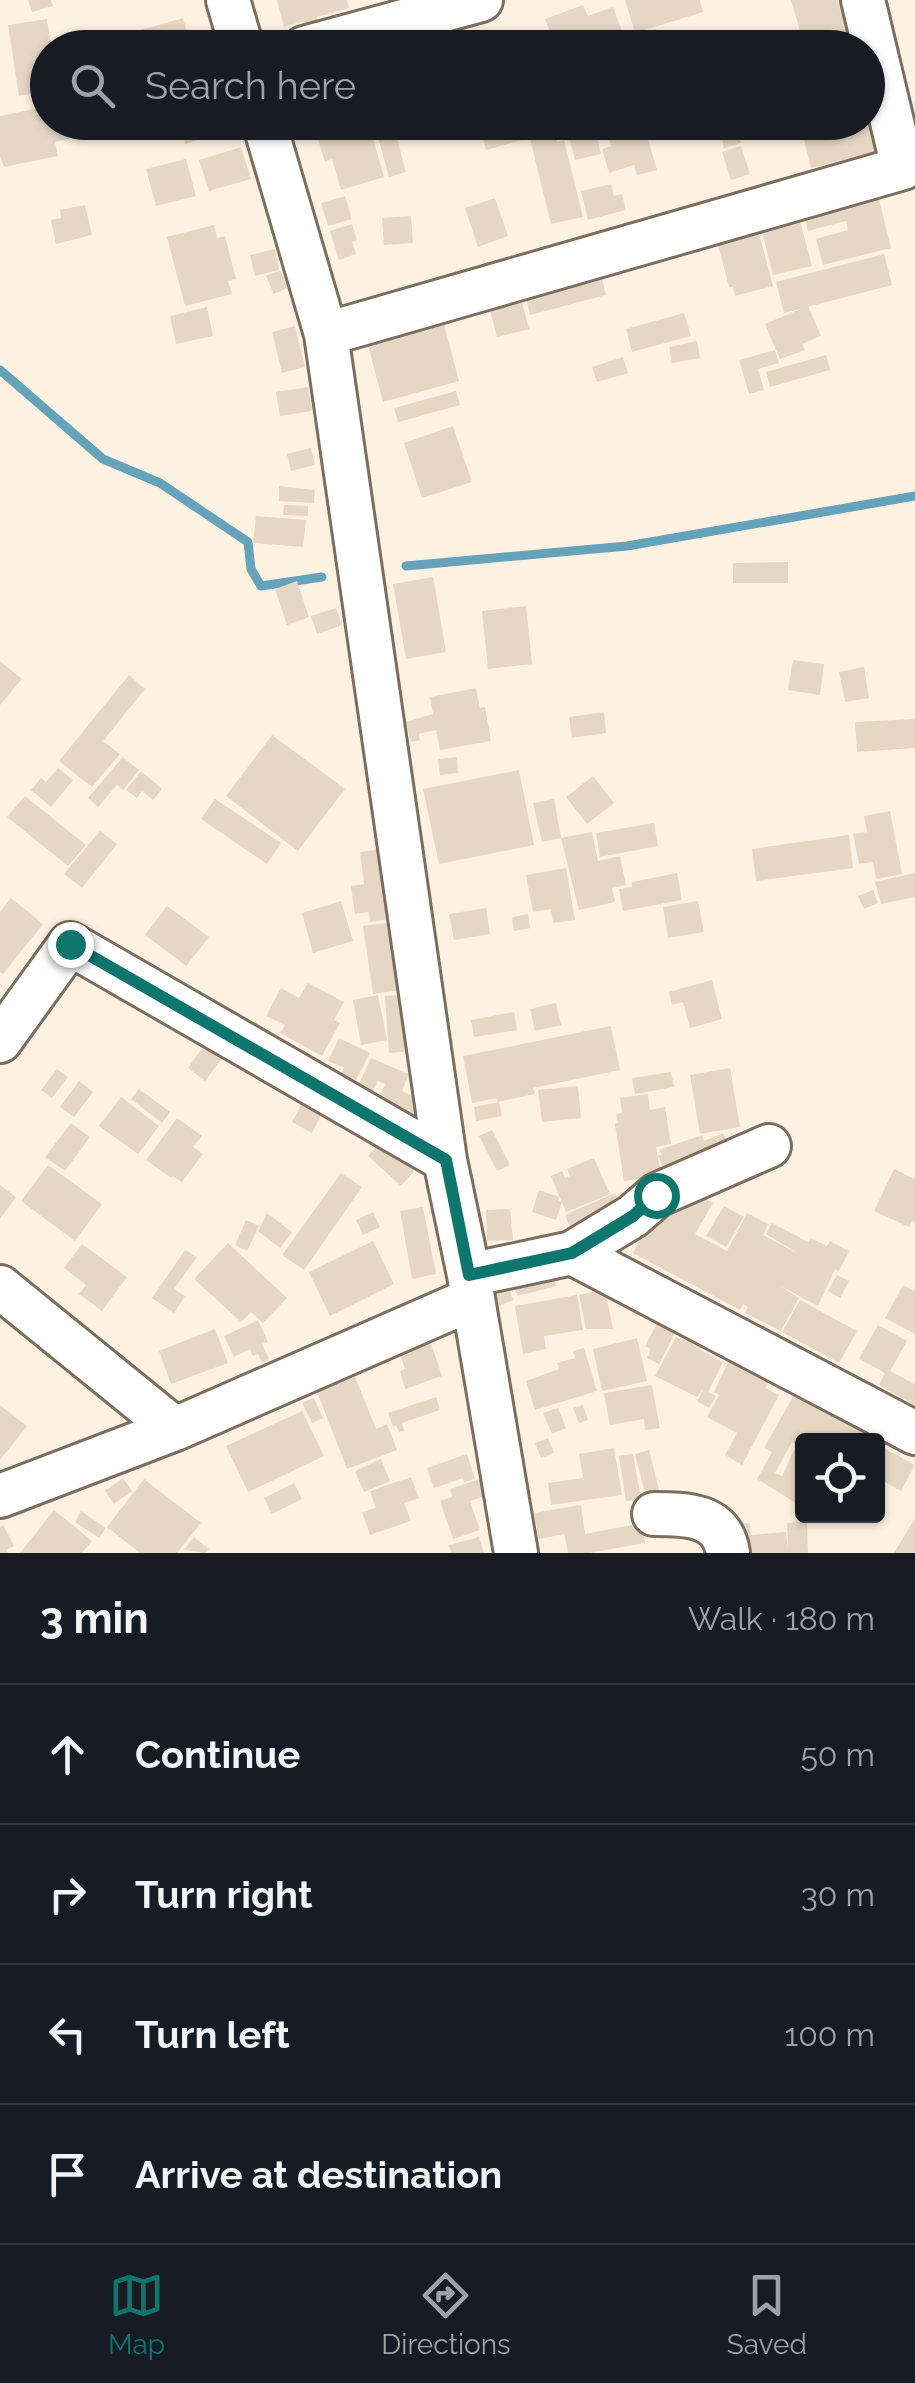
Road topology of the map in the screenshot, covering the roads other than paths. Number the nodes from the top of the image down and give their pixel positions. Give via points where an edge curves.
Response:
1 (228, 0) edge
2 (481, 0) edge
3 (864, 0) edge
4 (237, 30) edge
5 (370, 30) edge
6 (871, 30) edge
7 (885, 88) edge
8 (269, 140) edge
9 (326, 334) junction
10 (0, 1041) edge
11 (769, 1146) dead end
12 (446, 1160) junction
13 (572, 1253) junction
14 (0, 1287) edge
15 (471, 1287) junction
16 (175, 1429) junction
17 (915, 1434) edge
18 (0, 1496) edge
19 (654, 1514) dead end
20 (516, 1553) edge
21 (728, 1553) edge

1 - 4 street
2 - 5 street
3 - 6 street
7 - 9 street via 904,168
8 - 9 street
9 - 12 street
10 - 12 street via 70,944
11 - 13 street via 656,1195
12 - 15 street
13 - 15 street
13 - 17 street
14 - 16 street
15 - 16 street
15 - 20 street
16 - 18 street
19 - 21 street via 709,1521 726,1538

